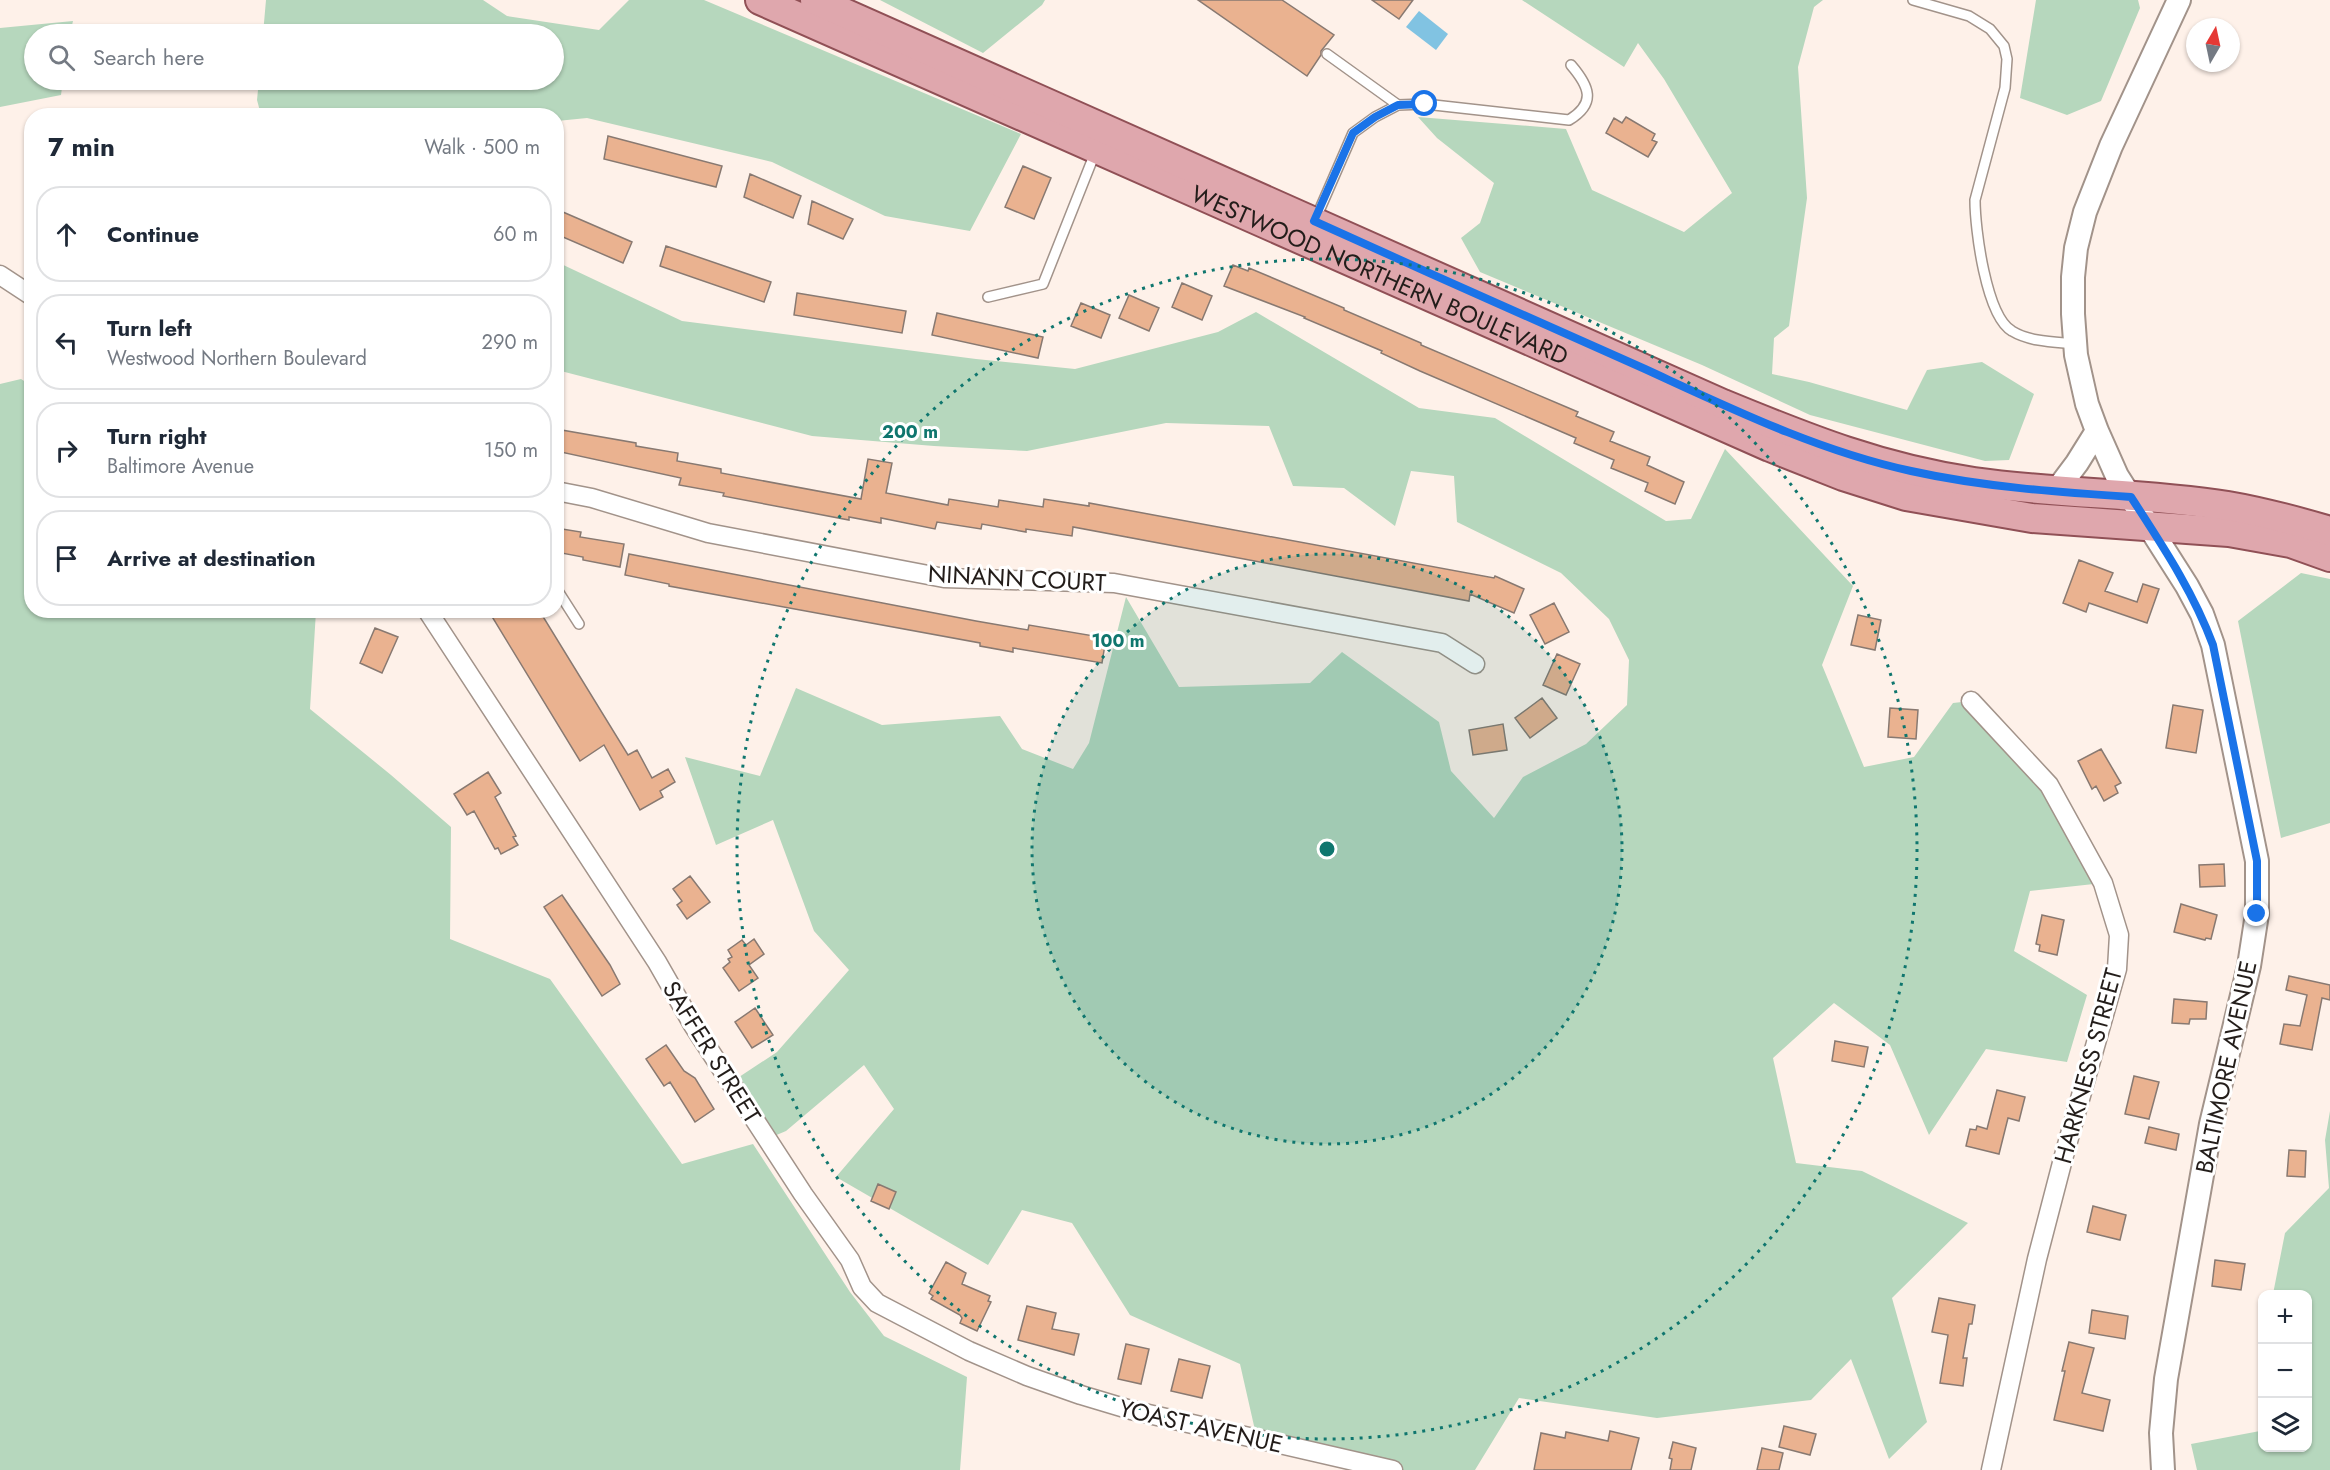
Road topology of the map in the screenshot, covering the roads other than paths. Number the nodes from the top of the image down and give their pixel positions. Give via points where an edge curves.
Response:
1 (760, 0) edge
2 (815, 0) edge
3 (1913, 0) edge
4 (2179, 0) edge
5 (1327, 54) dead end
6 (1570, 65) dead end
7 (1398, 105) junction
8 (1101, 140) junction
9 (1310, 232) junction
10 (0, 274) edge
11 (24, 290) edge
12 (988, 297) dead end
13 (2075, 344) junction
14 (2097, 431) junction
15 (2056, 491) junction
16 (564, 493) edge
17 (2131, 497) junction
18 (2150, 526) junction
19 (2330, 531) edge
20 (2330, 557) edge
21 (564, 601) edge
22 (433, 618) edge
23 (579, 624) dead end
24 (1475, 664) dead end
25 (1971, 701) dead end
26 (1081, 1395) joint
27 (1392, 1470) edge
28 (1991, 1470) edge
29 (2163, 1470) edge

1 - 8 main road, WESTWOOD NORTHERN BOULEVARD
2 - 8 main road, WESTWOOD NORTHERN BOULEVARD
3 - 13 lane via 1969,16 1990,29 2004,46 2005,88 1975,200 1989,294 2010,330
4 - 13 street, BALTIMORE AVENUE via 2085,212 2073,278
5 - 7 lane
6 - 7 lane via 1585,82 1588,96 1581,112 1569,120 1425,104
7 - 9 lane via 1353,133
8 - 9 main road, WESTWOOD NORTHERN BOULEVARD
8 - 12 lane via 1043,284
9 - 15 main road, WESTWOOD NORTHERN BOULEVARD via 1846,453 1910,471
9 - 18 main road, WESTWOOD NORTHERN BOULEVARD via 1770,447 1844,476 1906,496 1999,513
10 - 11 street
13 - 14 street, BALTIMORE AVENUE via 2087,404
14 - 15 street
14 - 17 street, BALTIMORE AVENUE
15 - 17 main road, WESTWOOD NORTHERN BOULEVARD
16 - 24 street, NINANN COURT via 708,533 944,578 1114,583 1442,643
17 - 18 street, BALTIMORE AVENUE
17 - 19 main road, WESTWOOD NORTHERN BOULEVARD via 2227,506
18 - 20 main road, WESTWOOD NORTHERN BOULEVARD via 2260,537 2292,543
18 - 29 street, BALTIMORE AVENUE via 2202,614 2213,645 2257,861 2257,914 2249,966 2211,1124 2166,1379 2161,1434
21 - 23 lane
22 - 26 street, SAFFER STREET via 657,962 699,1034 850,1260 862,1287 877,1303 969,1352
25 - 28 street, HARKNESS STREET via 2049,785 2103,883 2119,935 2117,969 2037,1259
26 - 27 street, YOAST AVENUE

